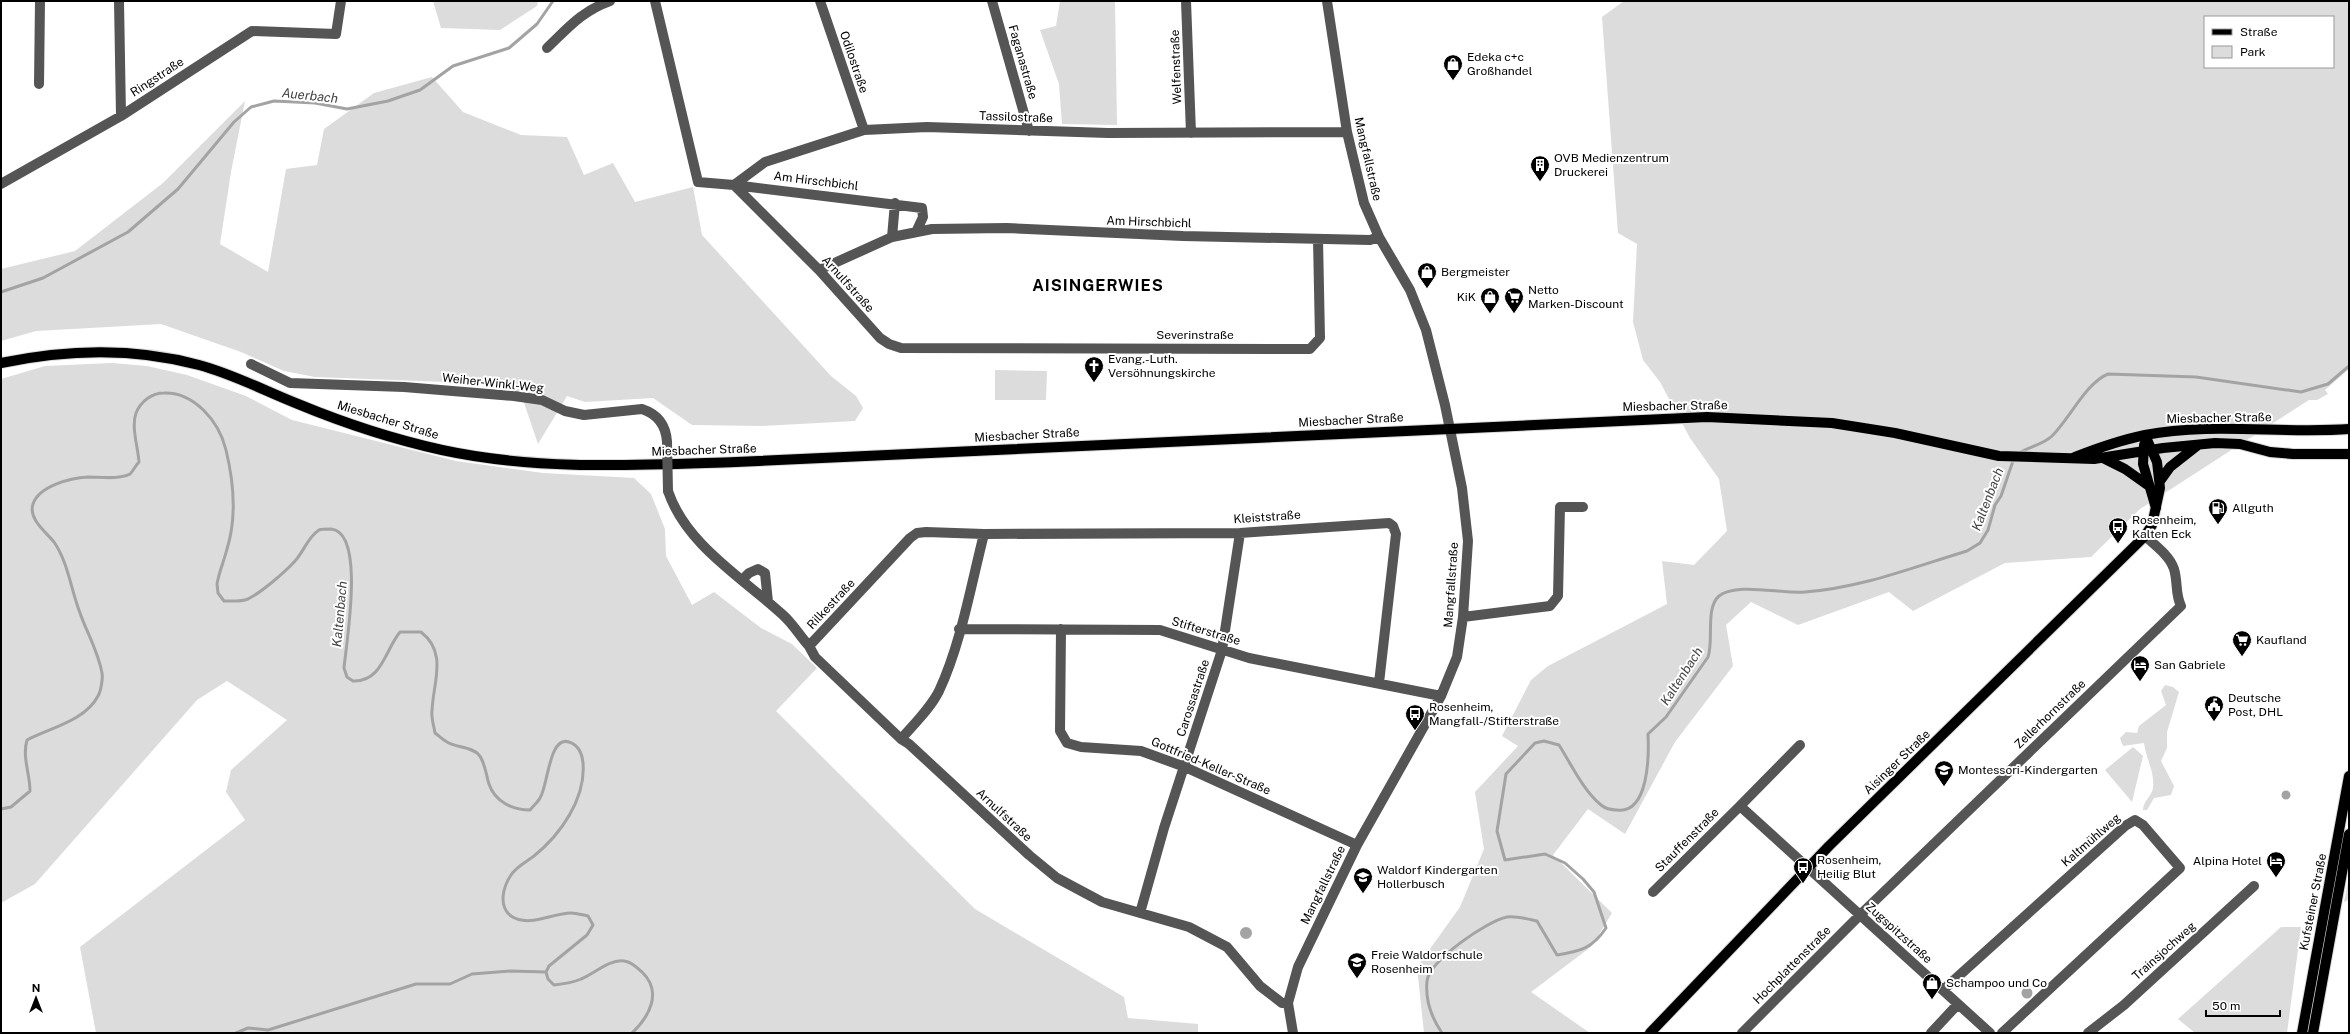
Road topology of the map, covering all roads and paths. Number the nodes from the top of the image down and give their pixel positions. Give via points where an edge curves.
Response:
1 (40, 1) edge
2 (119, 1) edge
3 (341, 1) edge
4 (610, 1) edge
5 (655, 1) edge
6 (820, 1) edge
7 (992, 1) edge
8 (1186, 1) edge
9 (1327, 1) edge
10 (547, 48) dead end
11 (39, 84) dead end
12 (121, 116) junction
13 (864, 130) junction
14 (1029, 131) junction
15 (1347, 132) junction
16 (1191, 133) junction
17 (1, 184) edge
18 (734, 185) junction
19 (895, 203) junction
20 (916, 232) junction
21 (892, 237) junction
22 (1379, 237) junction
23 (1318, 239) junction
24 (819, 270) junction
25 (966, 349) joint
26 (1, 363) edge
27 (251, 364) dead end
28 (1450, 428) junction
29 (2349, 430) edge
30 (2145, 435) junction
31 (2199, 444) junction
32 (2147, 450) junction
33 (2349, 454) edge
34 (2103, 458) junction
35 (2070, 459) junction
36 (2160, 481) junction
37 (2149, 486) junction
38 (1583, 507) dead end
39 (2156, 508) junction
40 (1240, 532) junction
41 (984, 534) junction
42 (2146, 536) junction
43 (742, 580) junction
44 (768, 602) junction
45 (1463, 617) junction
46 (959, 629) junction
47 (1061, 629) junction
48 (809, 646) junction
49 (1222, 650) junction
50 (1378, 683) junction
51 (1441, 696) junction
52 (901, 739) junction
53 (1800, 745) dead end
54 (1184, 767) junction
55 (2349, 776) edge
56 (1740, 806) junction
57 (2349, 834) edge
58 (1357, 845) junction
59 (1808, 868) junction
60 (2254, 886) dead end
61 (1653, 892) dead end
62 (1140, 913) junction
63 (1860, 915) junction
64 (1943, 990) junction
65 (1288, 1003) junction
66 (1958, 1004) junction
67 (1293, 1033) edge
68 (1650, 1033) edge
69 (1742, 1033) edge
70 (1930, 1033) edge
71 (1990, 1033) edge
72 (2002, 1033) edge
73 (2088, 1033) edge
74 (2302, 1033) edge
75 (2313, 1033) edge

1 - 11 street
2 - 12 street
3 - 12 street, Ringstraße via 336,34 252,31
4 - 10 street via 592,7 581,15
5 - 18 street via 698,182
6 - 13 street, Odilostraße
7 - 14 street, Faganastraße
8 - 16 street, Welfenstraße
9 - 15 street, Mangfallstraße
12 - 17 street, Ringstraße
13 - 14 street, Tassilostraße via 927,127
13 - 18 street, Tassilostraße via 765,162
14 - 16 street, Tassilostraße
15 - 16 street, Tassilostraße
15 - 22 street, Mangfallstraße via 1364,203
18 - 19 street, Am Hirschbichl
18 - 24 street, Arnulfstraße
19 - 20 street, Am Hirschbichl via 922,208 923,217
19 - 21 street
20 - 21 street, Am Hirschbichl
20 - 23 street, Am Hirschbichl via 932,229 1007,228
21 - 24 street, Am Hirschbichl
22 - 23 street, Am Hirschbichl via 1370,240
22 - 28 street, Mangfallstraße via 1410,290 1426,330
23 - 25 street, Severinstraße via 1320,338 1310,349
24 - 25 street, Arnulfstraße via 880,338 889,344 901,348
26 - 28 main road, Miesbacher Straße via 62,352 150,354 200,365 226,374 344,422 392,438 486,458 548,465 736,462
27 - 43 street, Weiher-Winkl-Weg, bridge via 290,383 404,387 514,396 542,400 565,411 584,415 642,409 649,412 662,423 667,442 668,491 675,510 706,547
28 - 35 main road, Miesbacher Straße via 1707,416 1769,418 1832,423 1895,433 1999,456
28 - 45 street, Mangfallstraße via 1462,488 1468,541
29 - 30 main road, Miesbacher Straße via 2201,430
30 - 32 main road, Aisinger Straße
30 - 35 main road, Miesbacher Straße
31 - 32 main road, Miesbacher Straße
31 - 33 main road, Miesbacher Straße via 2240,444 2270,452 2293,454
31 - 36 main road via 2185,453
32 - 34 main road, Miesbacher Straße
32 - 36 main road, Aisinger Straße via 2157,462
32 - 37 main road, Aisinger Straße via 2143,464
34 - 35 main road, Miesbacher Straße
34 - 37 main road via 2125,469
36 - 39 main road, Aisinger Straße
37 - 39 main road, Aisinger Straße
38 - 45 street via 1560,507 1558,596 1550,606
39 - 42 main road, Aisinger Straße
40 - 41 street, Kleiststraße
40 - 49 street, Carossastraße
40 - 50 street, Kleiststraße via 1381,522 1393,526 1396,534
41 - 46 street
41 - 48 street, Rilkestraße via 926,532 910,538
42 - 59 main road, Aisinger Straße
42 - 63 street, Zellerhornstraße via 2169,558 2174,569 2176,596 2181,606
43 - 44 street, Weiher-Winkl-Weg
43 - 44 street via 758,569 765,573
44 - 48 street, Weiher-Winkl-Weg via 784,616
45 - 51 street, Mangfallstraße via 1457,657
46 - 47 street, Stifterstraße
46 - 52 street via 938,692 926,711
47 - 49 street, Stifterstraße via 1160,630
47 - 54 street, Gottfried-Keller-Straße via 1060,731 1067,743 1081,747 1141,751
48 - 52 street, Rilkestraße via 814,657
49 - 50 street, Stifterstraße via 1249,658
49 - 54 street, Carossastraße
50 - 51 street, Stifterstraße
51 - 58 street, Mangfallstraße
52 - 62 street, Arnulfstraße via 1057,878 1102,902
53 - 56 street, Stauffenstraße
54 - 58 street, Gottfried-Keller-Straße
54 - 62 street, Carossastraße
55 - 74 main road, Kufsteiner Straße
56 - 59 street
56 - 61 street, Stauffenstraße
57 - 75 main road, Kufsteiner Straße
58 - 65 street, Mangfallstraße via 1298,967
59 - 63 street, Zugspitzstraße
59 - 68 main road, Aisinger Straße
60 - 73 street, Trainsjochweg via 2124,1005
62 - 65 street, Arnulfstraße via 1189,927 1227,947 1260,986 1282,1002
63 - 64 street, Zugspitzstraße
63 - 69 street, Hochplattenstraße
64 - 66 street, Zugspitzstraße
64 - 72 street, Kaltmühlweg via 2124,826 2135,820 2143,825 2180,868
65 - 67 street, Mangfallstraße
66 - 70 street
66 - 71 street, Zugspitzstraße

